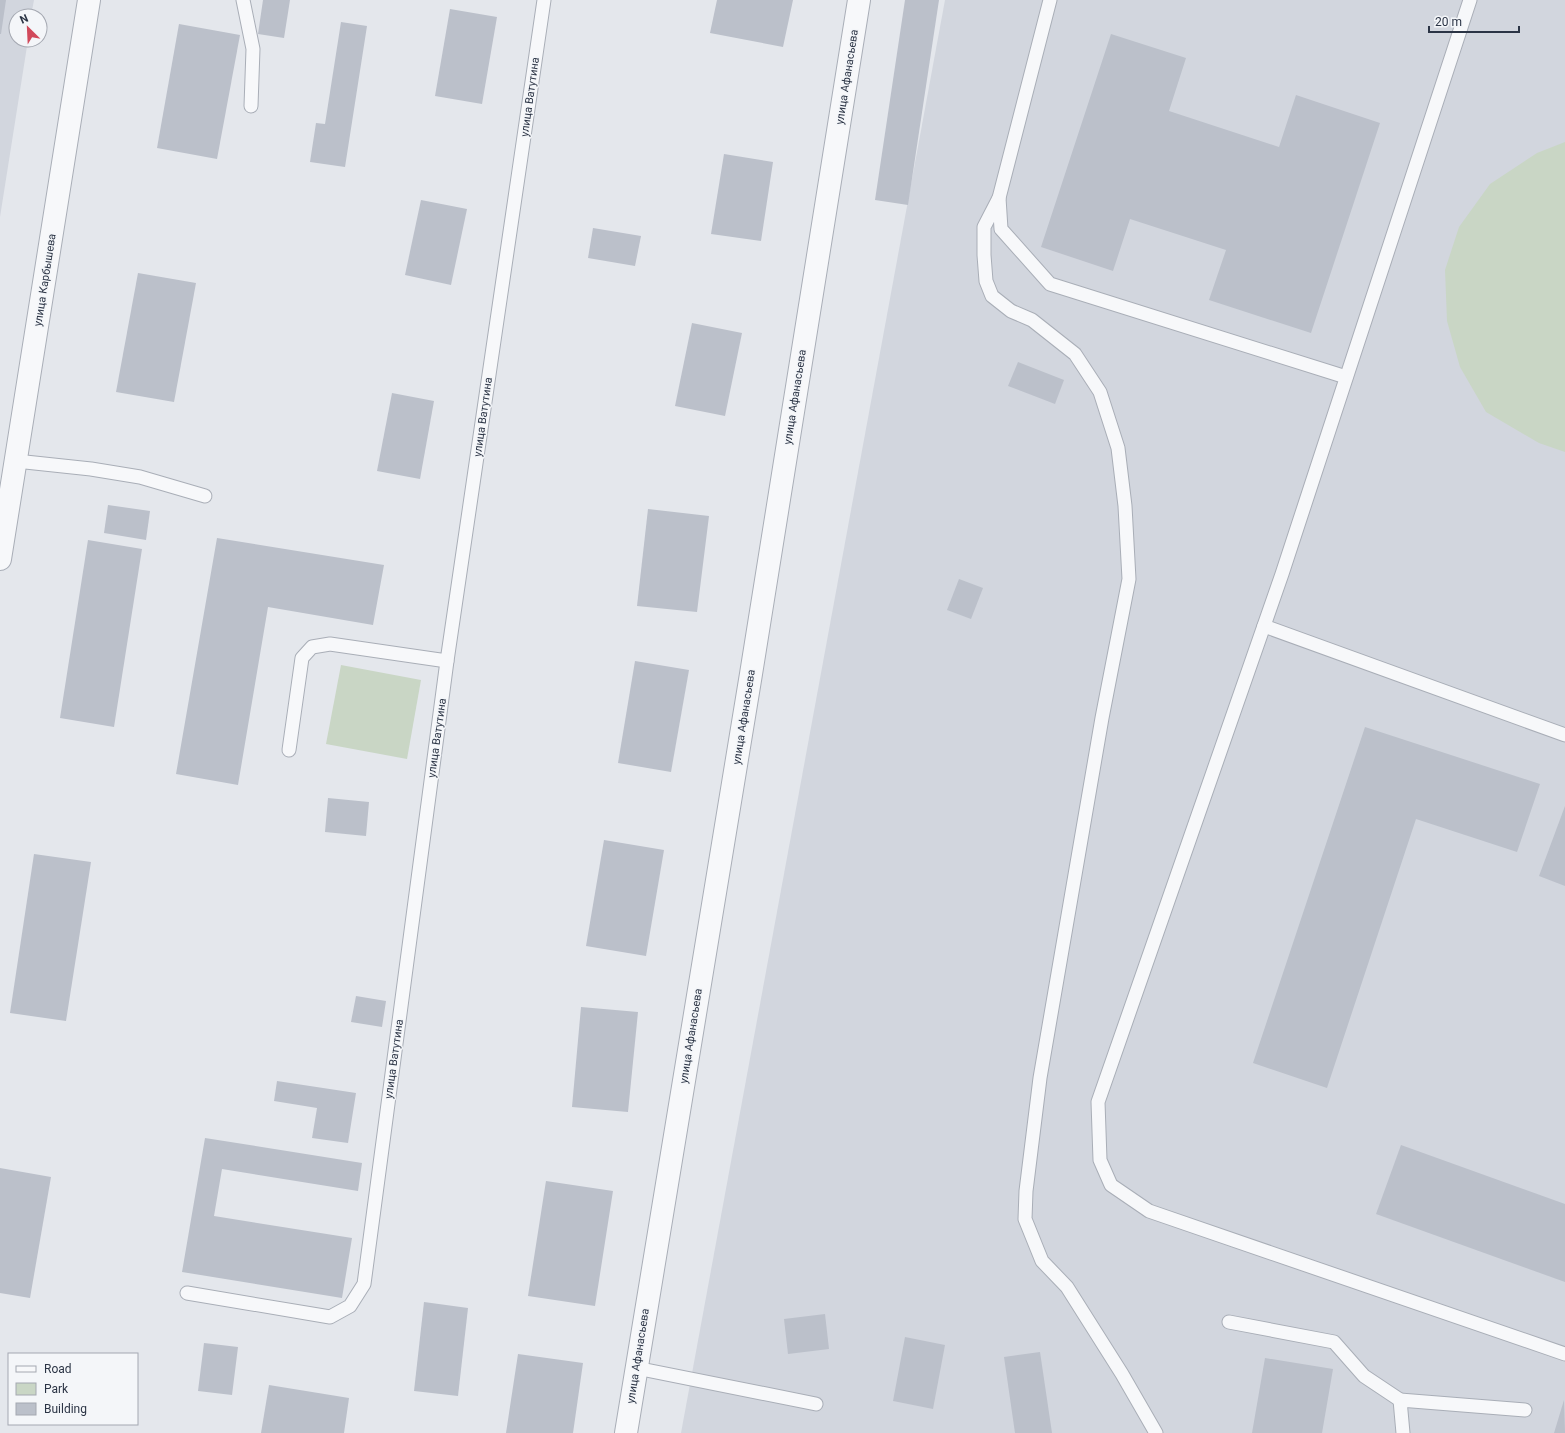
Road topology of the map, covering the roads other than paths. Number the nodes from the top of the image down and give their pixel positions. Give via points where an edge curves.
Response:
1 (89, 0) edge
2 (243, 0) edge
3 (544, 0) edge
4 (859, 0) edge
5 (1050, 0) edge
6 (1470, 0) edge
7 (251, 106) dead end
8 (999, 198) junction
9 (1346, 377) junction
10 (16, 461) junction
11 (205, 496) dead end
12 (0, 559) edge
13 (1264, 626) junction
14 (447, 661) junction
15 (1565, 735) edge
16 (289, 750) dead end
17 (187, 1293) dead end
18 (1229, 1322) dead end
19 (1565, 1354) edge
20 (636, 1368) junction
21 (1400, 1400) junction
22 (816, 1404) dead end
23 (1526, 1410) dead end
24 (626, 1433) edge
25 (1156, 1433) edge
26 (1403, 1433) edge

1 - 10 street, улица Карбышева
2 - 7 lane via 253,49
3 - 14 lane, улица Ватутина
4 - 20 street, улица Афанасьева
5 - 8 lane
6 - 9 lane
8 - 9 lane via 1001,230 1050,284
8 - 25 lane via 984,228 986,281 992,296 1011,311 1032,320 1075,354 1100,392 1118,448 1128,579 1040,1078 1025,1219 1042,1261 1067,1288
9 - 13 lane
10 - 11 lane via 91,468 140,477
10 - 12 street, улица Карбышева
13 - 15 lane
13 - 19 lane via 1098,1102 1100,1160 1111,1185 1149,1211
14 - 16 lane via 330,644 312,647 302,658
14 - 17 lane, улица Ватутина via 364,1284 350,1306 330,1317
18 - 21 lane via 1334,1342 1364,1376
20 - 22 lane
20 - 24 street, улица Афанасьева
21 - 23 lane
21 - 26 lane

